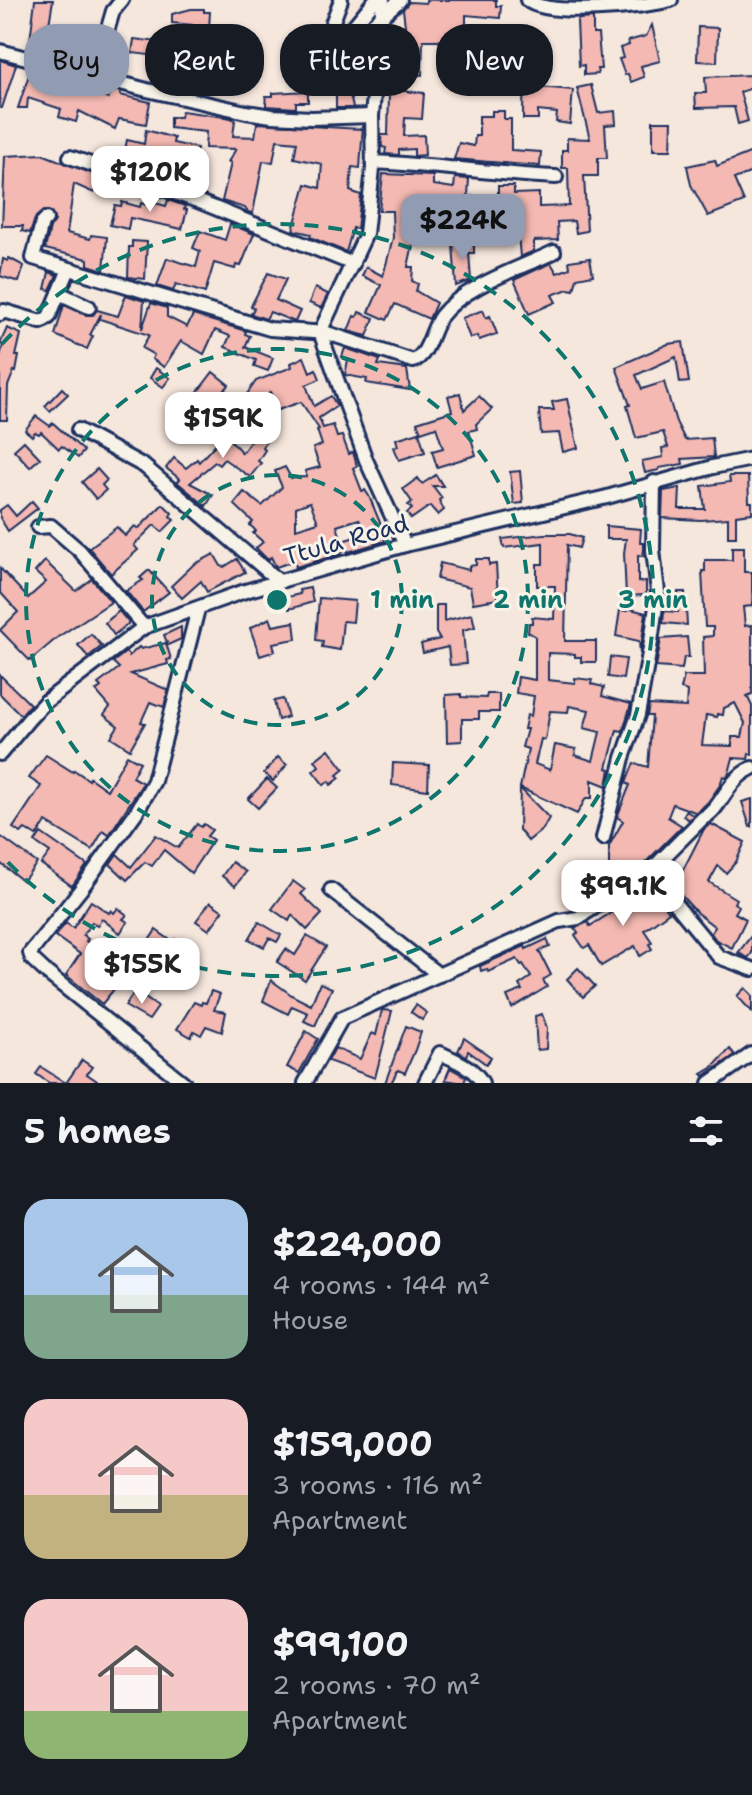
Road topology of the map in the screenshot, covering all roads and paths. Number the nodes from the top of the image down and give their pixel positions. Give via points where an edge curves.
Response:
1 (122, 0) edge
2 (341, 0) edge
3 (375, 0) edge
4 (383, 0) edge
5 (400, 0) edge
6 (527, 0) edge
7 (671, 0) edge
8 (332, 24) edge
9 (356, 24) edge
10 (373, 24) edge
11 (0, 51) edge
12 (145, 89) edge
13 (145, 89) edge
14 (176, 96) edge
15 (372, 116) junction
16 (70, 157) dead end
17 (373, 162) junction
18 (556, 177) dead end
19 (46, 219) dead end
20 (554, 252) dead end
21 (353, 264) junction
22 (69, 269) junction
23 (59, 293) junction
24 (89, 307) dead end
25 (0, 314) edge
26 (320, 332) junction
27 (78, 430) dead end
28 (752, 459) edge
29 (654, 482) junction
30 (38, 527) dead end
31 (405, 545) junction
32 (280, 582) junction
33 (198, 609) junction
34 (144, 627) junction
35 (0, 754) edge
36 (752, 768) edge
37 (603, 838) dead end
38 (649, 872) junction
39 (331, 890) dead end
40 (752, 969) edge
41 (439, 975) junction
42 (752, 1054) edge
43 (184, 1083) edge
44 (305, 1083) edge
45 (425, 1083) edge
46 (482, 1083) edge
47 (710, 1083) edge

1 - 12 street via 113,11 97,66
2 - 8 street
3 - 9 street
4 - 15 street
5 - 10 street
6 - 7 street via 543,8 603,9
11 - 13 street
14 - 15 street via 272,116
15 - 17 street
16 - 21 street
17 - 18 street
17 - 21 street via 366,234
19 - 22 street via 33,258
20 - 26 street via 452,305 417,360
21 - 26 street
22 - 23 street
22 - 26 street via 270,329
23 - 24 street
23 - 25 street via 49,317 41,322
26 - 31 street via 366,460
27 - 32 street via 144,466
28 - 29 street, Ttula Road
29 - 31 street, Ttula Road
29 - 37 street via 658,592 651,642 638,715
30 - 34 street via 51,526 80,551
31 - 32 street, Ttula Road
32 - 33 street, Ttula Road
33 - 34 street, Ttula Road
33 - 43 street via 154,781 30,953 47,973
34 - 35 street, Ttula Road via 45,702
36 - 38 street via 730,783 710,815
38 - 40 street via 719,957
38 - 41 street via 578,918 559,921
39 - 41 street
41 - 44 street via 342,1018
42 - 47 street
45 - 46 street via 440,1053 465,1065

